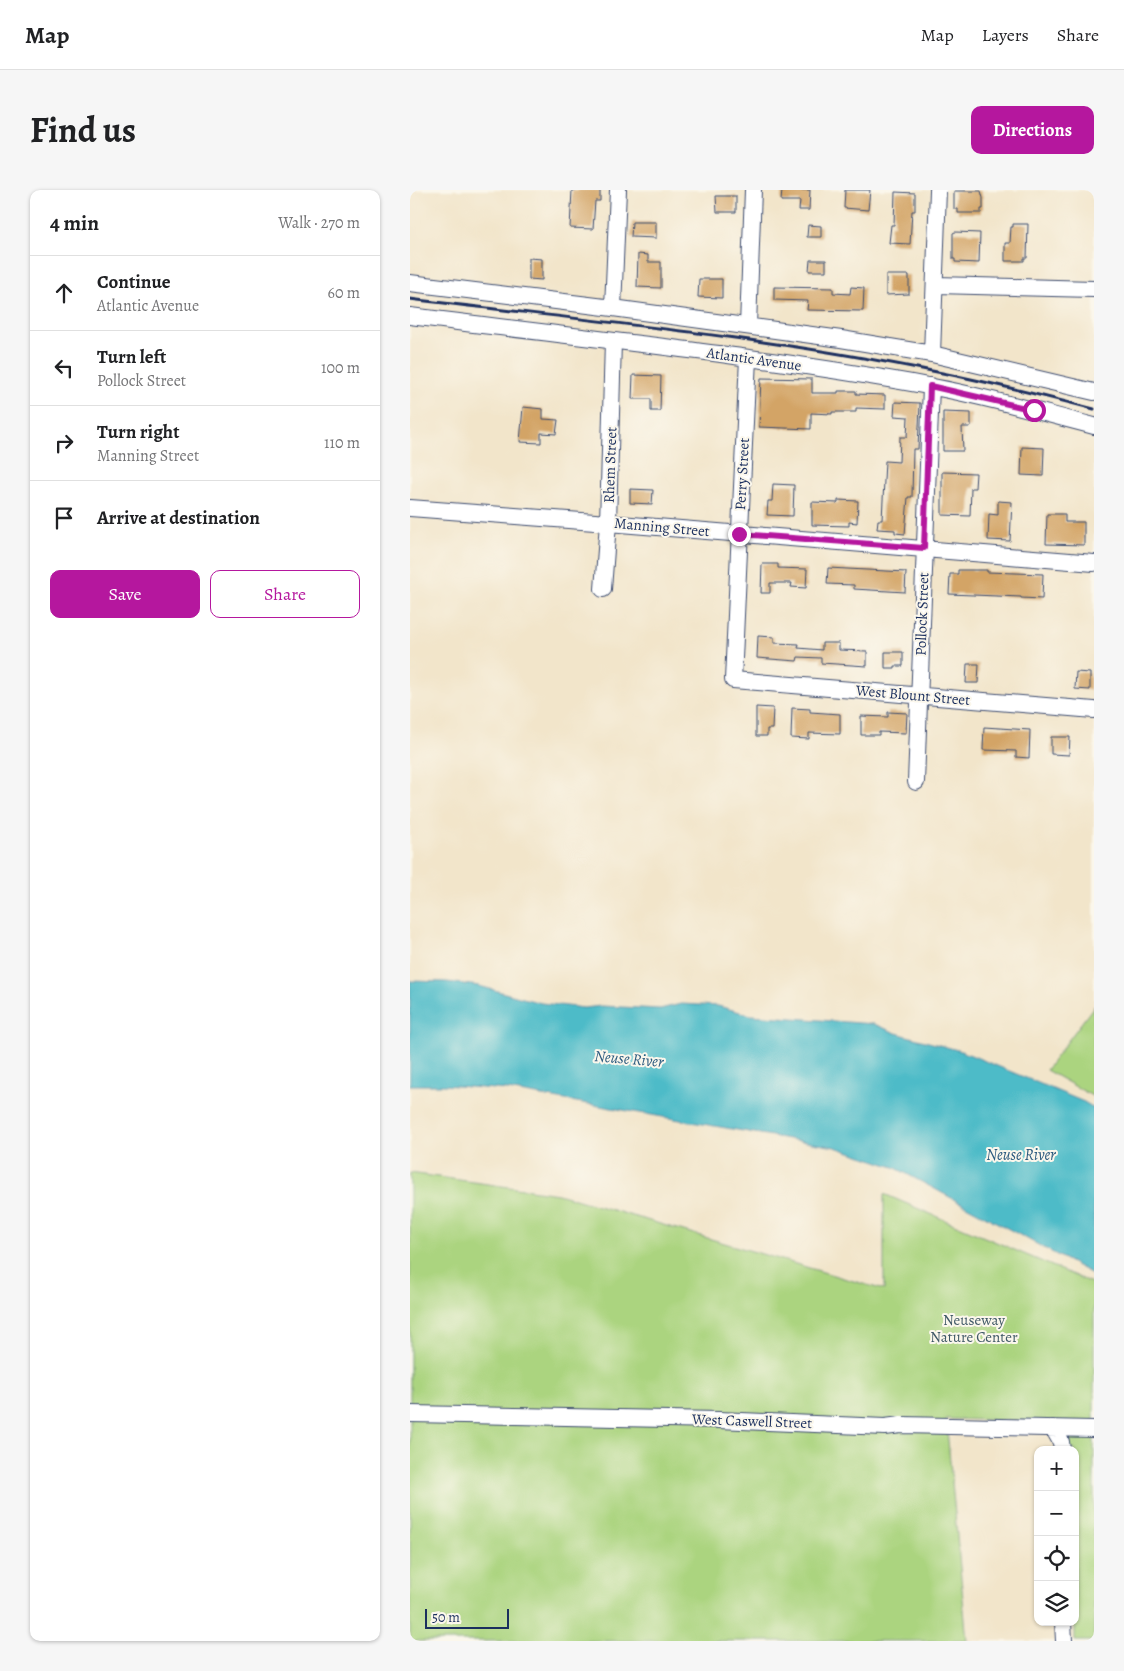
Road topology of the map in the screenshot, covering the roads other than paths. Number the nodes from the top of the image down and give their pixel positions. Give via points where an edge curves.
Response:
1 (618, 190) edge
2 (753, 190) edge
3 (938, 190) edge
4 (410, 283) edge
5 (936, 285) junction
6 (1094, 289) edge
7 (613, 308) junction
8 (410, 316) edge
9 (748, 326) junction
10 (613, 342) junction
11 (932, 354) junction
12 (748, 358) junction
13 (930, 386) junction
14 (1094, 392) edge
15 (1094, 426) edge
16 (410, 508) edge
17 (608, 522) junction
18 (739, 534) junction
19 (924, 548) junction
20 (1094, 563) edge
21 (603, 589) dead end
22 (733, 680) joint
23 (920, 695) junction
24 (1094, 710) edge
25 (916, 782) dead end
26 (410, 1414) edge
27 (1053, 1428) junction
28 (1094, 1429) edge
29 (1062, 1446) edge
30 (1063, 1626) edge
31 (1064, 1641) edge

1 - 7 street
2 - 9 street
3 - 5 street
4 - 7 street
5 - 6 street
5 - 11 street
7 - 9 street
8 - 10 street, Atlantic Avenue
9 - 11 street
10 - 12 street, Atlantic Avenue
10 - 17 street, Rhem Street
11 - 14 street
12 - 13 street, Atlantic Avenue
12 - 18 street, Perry Street
13 - 15 street, Atlantic Avenue
13 - 19 street, Pollock Street
16 - 17 street, Manning Street
17 - 18 street, Manning Street
17 - 21 street, Rhem Street
18 - 19 street, Manning Street
18 - 22 street, Perry Street
19 - 20 street, Manning Street
19 - 23 street, Pollock Street
22 - 23 street, West Blount Street
23 - 24 street, West Blount Street
23 - 25 street, Pollock Street
26 - 27 street, West Caswell Street via 885,1427
27 - 28 street, West Caswell Street
27 - 29 street
30 - 31 street

